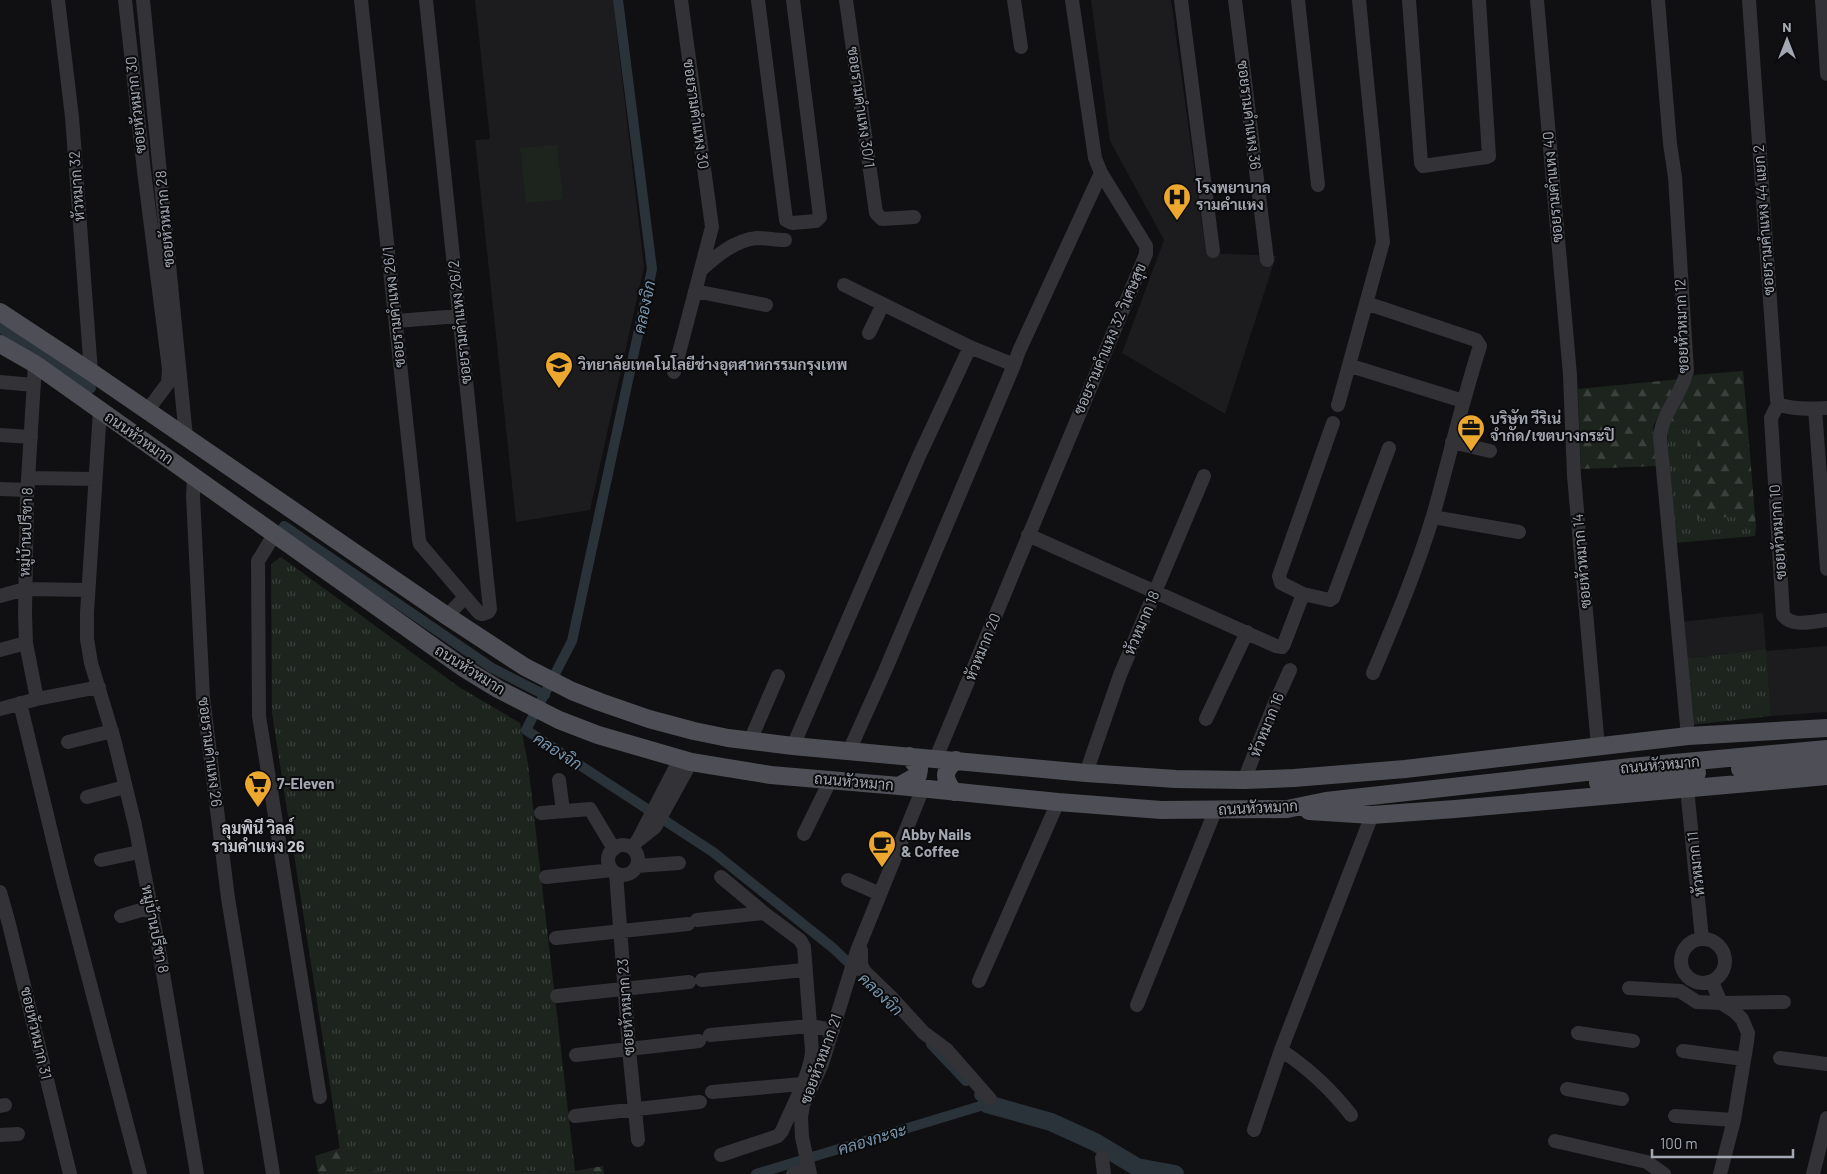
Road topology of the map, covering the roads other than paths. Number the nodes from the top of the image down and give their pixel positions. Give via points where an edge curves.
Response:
1 (58, 0) edge
2 (125, 0) edge
3 (143, 0) edge
4 (361, 0) edge
5 (426, 0) edge
6 (680, 0) edge
7 (758, 0) edge
8 (793, 0) edge
9 (846, 0) edge
10 (1014, 0) edge
11 (1072, 0) edge
12 (1181, 0) edge
13 (1235, 0) edge
14 (1298, 0) edge
15 (1359, 0) edge
16 (1409, 0) edge
17 (1479, 0) edge
18 (1537, 0) edge
19 (1658, 0) edge
20 (1749, 0) edge
21 (1822, 0) edge
22 (1021, 46) dead end
23 (1827, 74) edge
24 (1101, 173) junction
25 (1318, 185) dead end
26 (914, 217) dead end
27 (785, 240) dead end
28 (1212, 251) dead end
29 (1267, 260) dead end
30 (700, 270) junction
31 (844, 285) dead end
32 (695, 291) junction
33 (1366, 303) junction
34 (883, 304) junction
35 (766, 305) dead end
36 (0, 312) edge
37 (459, 316) junction
38 (396, 321) junction
39 (869, 333) dead end
40 (0, 344) edge
41 (970, 347) junction
42 (35, 364) junction
43 (1014, 365) junction
44 (1350, 366) junction
45 (91, 372) junction
46 (674, 372) dead end
47 (1570, 375) joint
48 (0, 382) edge
49 (34, 385) junction
50 (1463, 401) junction
51 (1778, 404) junction
52 (1338, 405) dead end
53 (1821, 408) edge
54 (100, 410) junction
55 (147, 411) junction
56 (1333, 423) dead end
57 (166, 424) junction
58 (0, 435) edge
59 (31, 436) junction
60 (186, 437) junction
61 (1452, 442) junction
62 (150, 446) junction
63 (1389, 448) dead end
64 (1490, 451) dead end
65 (235, 471) junction
66 (1204, 476) dead end
67 (194, 477) junction
68 (95, 479) junction
69 (28, 484) junction
70 (0, 490) edge
71 (218, 494) junction
72 (1433, 517) junction
73 (1519, 532) dead end
74 (274, 535) junction
75 (1028, 535) junction
76 (1827, 569) edge
77 (25, 589) junction
78 (88, 590) junction
79 (1156, 591) junction
80 (1303, 594) junction
81 (0, 596) edge
82 (466, 597) junction
83 (447, 616) junction
84 (1827, 620) edge
85 (1247, 632) junction
86 (26, 643) junction
87 (0, 650) edge
88 (1290, 670) dead end
89 (1373, 673) dead end
90 (778, 676) dead end
91 (100, 686) junction
92 (37, 699) junction
93 (20, 703) junction
94 (0, 708) edge
95 (1206, 719) dead end
96 (1827, 728) edge
97 (112, 732) junction
98 (1688, 736) junction
99 (750, 741) junction
100 (68, 742) dead end
101 (794, 746) junction
102 (1598, 747) junction
103 (1827, 749) edge
104 (849, 751) junction
105 (909, 756) junction
106 (936, 758) junction
107 (686, 760) junction
108 (956, 760) junction
109 (1827, 763) edge
110 (1086, 773) junction
111 (1827, 776) edge
112 (559, 780) dead end
113 (830, 780) junction
114 (1244, 780) junction
115 (899, 786) junction
116 (124, 787) junction
117 (924, 788) junction
118 (1687, 788) junction
119 (954, 792) junction
120 (1400, 793) junction
121 (87, 797) dead end
122 (1058, 802) junction
123 (1287, 809) junction
124 (562, 811) junction
125 (1215, 811) junction
126 (541, 814) dead end
127 (1372, 815) junction
128 (804, 834) dead end
129 (635, 844) junction
130 (614, 849) junction
131 (139, 852) junction
132 (101, 860) dead end
133 (678, 863) dead end
134 (637, 866) junction
135 (614, 872) junction
136 (546, 876) dead end
137 (721, 876) dead end
138 (848, 880) dead end
139 (0, 892) edge
140 (880, 894) junction
141 (151, 907) junction
142 (764, 913) junction
143 (120, 916) dead end
144 (620, 930) junction
145 (556, 938) dead end
146 (1702, 939) junction
147 (858, 948) junction
148 (804, 970) junction
149 (979, 982) dead end
150 (1712, 982) junction
151 (1630, 988) dead end
152 (625, 989) junction
153 (557, 996) dead end
154 (1784, 1002) dead end
155 (1721, 1003) junction
156 (1137, 1005) dead end
157 (810, 1026) junction
158 (833, 1030) junction
159 (1578, 1033) dead end
160 (1633, 1041) dead end
161 (629, 1049) junction
162 (1281, 1050) junction
163 (1683, 1051) dead end
164 (576, 1055) dead end
165 (1780, 1058) dead end
166 (1744, 1059) junction
167 (1827, 1064) edge
168 (802, 1084) junction
169 (1567, 1088) dead end
170 (712, 1092) dead end
171 (320, 1097) dead end
172 (990, 1099) dead end
173 (1622, 1099) dead end
174 (700, 1102) dead end
175 (636, 1110) junction
176 (1351, 1115) dead end
177 (575, 1116) dead end
178 (1675, 1116) dead end
179 (1827, 1118) edge
180 (1734, 1120) junction
181 (1254, 1130) dead end
182 (18, 1134) dead end
183 (0, 1135) edge
184 (638, 1140) dead end
185 (1555, 1141) dead end
186 (721, 1155) dead end
187 (1102, 1158) dead end
188 (809, 1170) edge
189 (70, 1174) edge
190 (140, 1174) edge
191 (197, 1174) edge
192 (273, 1174) edge
193 (793, 1174) edge
194 (1104, 1174) edge
195 (1664, 1174) edge
196 (1720, 1174) edge
197 (1813, 1174) edge

1 - 45 street, หัวหมาก 32 via 72,117
2 - 55 street, ซอยหัวหมาก 30 via 169,369 168,383
3 - 60 street, ซอยหัวหมาก 28
4 - 38 street, ซอยรามคำแหง 26/1
5 - 37 street, ซอยรามคำแหง 26/2
6 - 30 street, ซอยรามคำแหง 30 via 712,227
7 - 8 street via 786,220 792,223 816,221 820,217
9 - 26 street, ซอยรามคำแหง 30/1 via 876,213 882,219
10 - 22 street
11 - 24 street, ซอยรามคำแหง 32 วิเศษสุข via 1095,158
12 - 28 street
13 - 29 street, ซอยรามคำแหง 36
14 - 25 street
15 - 33 street via 1383,242
16 - 17 street via 1423,166 1489,156
18 - 47 street, ซอยรามคำแหง 40
19 - 98 street, ซอยหัวหมาก 12 via 1687,371 1660,436
20 - 51 street, ซอยรามคำแหง 44 แยก 2
21 - 23 street
24 - 43 street
24 - 75 street, ซอยรามคำแหง 32 วิเศษสุข via 1142,238 1146,254
27 - 30 street via 756,238 720,253
30 - 32 street
31 - 34 street
32 - 35 street
32 - 46 street
33 - 44 street
33 - 50 street via 1479,343
34 - 39 street
34 - 41 street
36 - 45 main road, ถนนหัวหมาก
37 - 38 street
37 - 82 street, ซอยรามคำแหง 26/2 via 490,609 479,613
38 - 82 street, ซอยรามคำแหง 26/1 via 420,544
40 - 42 main road, ถนนหัวหมาก
41 - 43 street
41 - 101 street via 919,456
42 - 49 street, หมู่บ้านปรีชา 8
42 - 54 main road, ถนนหัวหมาก
43 - 104 street
44 - 50 street
44 - 52 street
45 - 55 main road, ถนนหัวหมาก
47 - 102 street, ซอยหัวหมาก 14 via 1574,476
48 - 49 street
49 - 59 street, หมู่บ้านปรีชา 8
50 - 61 street
51 - 53 street
51 - 84 street, ซอยหัวหมาก 10 via 1771,418 1783,615 1792,623
53 - 76 street
54 - 62 main road, ถนนหัวหมาก
54 - 68 street, หมู่บ้านปรีชา 8
55 - 57 main road, ถนนหัวหมาก
56 - 80 street via 1279,576 1281,583
57 - 60 main road, ถนนหัวหมาก
57 - 62 main road via 172,434 169,443 161,448
58 - 59 street
59 - 69 street, หมู่บ้านปรีชา 8
60 - 65 main road, ถนนหัวหมาก
61 - 64 street
61 - 72 street
62 - 67 main road, ถนนหัวหมาก
63 - 80 street via 1333,598
65 - 71 main road via 221,470 213,476 212,485
65 - 83 main road, ถนนหัวหมาก
66 - 79 street, หัวหมาก 18
67 - 71 main road, ถนนหัวหมาก
67 - 192 street, ซอยรามคำแหง 26 via 203,698 228,898
68 - 69 street
68 - 78 street, หมู่บ้านปรีชา 8
69 - 70 street
69 - 77 street, หมู่บ้านปรีชา 8
71 - 74 main road, ถนนหัวหมาก
72 - 73 street
72 - 89 street via 1404,600
74 - 107 main road, ถนนหัวหมาก via 498,689 559,720 598,735
74 - 171 street via 258,560 258,716
75 - 79 street
75 - 106 street, หัวหมาก 20
77 - 78 street
77 - 81 street
77 - 86 street, หมู่บ้านปรีชา 8
78 - 91 street, หมู่บ้านปรีชา 8 via 87,639 91,663
79 - 85 street
79 - 110 street, หัวหมาก 18 via 1120,675
80 - 85 street via 1282,646
82 - 83 street
83 - 99 main road, ถนนหัวหมาก via 510,658 572,691 668,724
85 - 95 street
86 - 87 street
86 - 92 street, หมู่บ้านปรีชา 8
88 - 114 street, หัวหมาก 16
90 - 99 street
91 - 92 street
91 - 97 street, หมู่บ้านปรีชา 8
92 - 93 street
93 - 94 street
93 - 190 street
96 - 98 main road, ถนนหัวหมาก
97 - 100 street
97 - 116 street, หมู่บ้านปรีชา 8
98 - 102 main road, ถนนหัวหมาก
99 - 101 main road, ถนนหัวหมาก
101 - 104 main road, ถนนหัวหมาก
102 - 114 main road, ถนนหัวหมาก via 1395,770
103 - 120 main road, ถนนหัวหมาก
104 - 105 main road, ถนนหัวหมาก
105 - 106 main road, ถนนหัวหมาก
105 - 115 main road via 919,769 918,775
106 - 108 main road, ถนนหัวหมาก
107 - 113 main road, ถนนหัวหมาก via 772,775
107 - 129 street via 651,824
108 - 110 main road, ถนนหัวหมาก
108 - 119 main road via 947,770 946,778
109 - 120 main road via 1475,794 1426,796
110 - 114 main road, ถนนหัวหมาก
111 - 118 main road
112 - 124 street
113 - 115 main road, ถนนหัวหมาก
113 - 128 street
115 - 117 main road, ถนนหัวหมาก
116 - 121 street
116 - 131 street, หมู่บ้านปรีชา 8
117 - 119 main road, ถนนหัวหมาก
117 - 140 street, ซอยหัวหมาก 21
118 - 127 main road
118 - 146 street, หัวหมาก 11
119 - 122 main road, ถนนหัวหมาก
120 - 123 main road, ถนนหัวหมาก
122 - 125 main road, ถนนหัวหมาก
122 - 149 street
123 - 125 main road, ถนนหัวหมาก
123 - 127 main road
124 - 126 street
124 - 130 street via 590,809
125 - 156 street
127 - 162 street
129 - 130 street
129 - 134 street
130 - 135 street, ซอยหัวหมาก 23 via 609,857
131 - 132 street
131 - 141 street, หมู่บ้านปรีชา 8
133 - 134 street
134 - 135 street via 625,875
135 - 136 street
135 - 144 street, ซอยหัวหมาก 23
137 - 142 street
138 - 140 street
139 - 189 street, ซอยหัวหมาก 31
140 - 147 street, ซอยหัวหมาก 21
141 - 143 street
141 - 191 street, หมู่บ้านปรีชา 8
142 - 144 street
142 - 148 street via 800,940 804,947
144 - 145 street
144 - 152 street, ซอยหัวหมาก 23
146 - 150 street via 1716,944 1725,956 1723,971
146 - 150 street via 1695,940 1684,949 1680,963 1692,981
147 - 158 street, ซอยหัวหมาก 21
147 - 172 street via 865,972 924,1034 947,1050
148 - 152 street
148 - 157 street
150 - 155 street
151 - 155 street via 1680,992 1697,1002
152 - 153 street
152 - 161 street, ซอยหัวหมาก 23
154 - 155 street
155 - 166 street via 1742,1019 1748,1033
157 - 158 street
157 - 161 street
157 - 168 street via 812,1058
158 - 188 street, ซอยหัวหมาก 21 via 803,1105 802,1137
159 - 160 street
161 - 164 street
161 - 175 street, ซอยหัวหมาก 23
162 - 176 street via 1308,1069
162 - 181 street
163 - 166 street
165 - 167 street
166 - 180 street
168 - 170 street
168 - 186 street via 778,1136
169 - 173 street
174 - 175 street
175 - 177 street
175 - 184 street, ซอยหัวหมาก 23
178 - 180 street
179 - 197 street
180 - 196 street
182 - 183 street
185 - 195 street via 1647,1162
187 - 194 street
188 - 193 street

